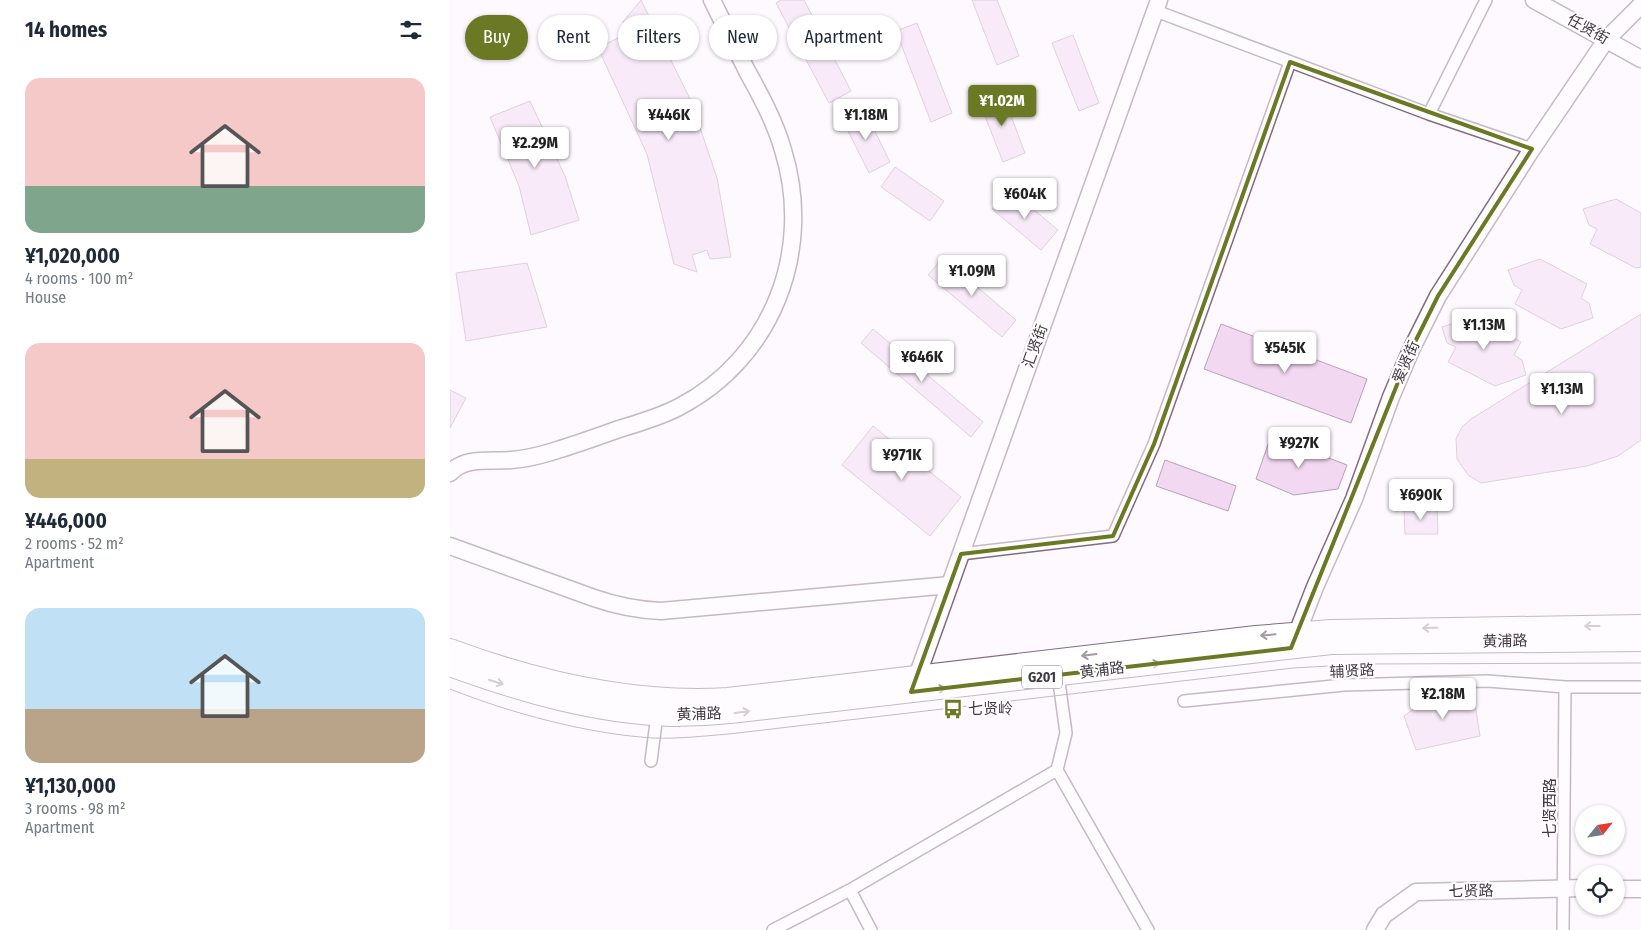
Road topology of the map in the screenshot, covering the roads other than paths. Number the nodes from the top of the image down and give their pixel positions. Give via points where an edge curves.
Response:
1 (712, 0) edge
2 (1486, 0) edge
3 (1534, 0) edge
4 (1158, 5) edge
5 (1641, 5) edge
6 (1606, 40) junction
7 (1641, 59) edge
8 (1290, 62) junction
9 (1429, 114) junction
10 (1532, 148) junction
11 (450, 473) edge
12 (450, 546) edge
13 (961, 554) junction
14 (950, 585) junction
15 (1641, 625) edge
16 (1294, 640) junction
17 (1641, 641) edge
18 (450, 649) edge
19 (450, 666) edge
20 (1058, 675) junction
21 (914, 684) junction
22 (1641, 686) edge
23 (1565, 687) junction
24 (1184, 701) dead end
25 (657, 715) junction
26 (651, 761) dead end
27 (1057, 770) junction
28 (1564, 888) junction
29 (1575, 888) edge
30 (1625, 889) edge
31 (1641, 889) edge
32 (850, 890) junction
33 (774, 930) edge
34 (872, 930) edge
35 (1148, 930) edge
36 (1375, 930) edge
37 (1563, 930) edge

1 - 11 street via 774,123 790,176 793,222 786,279 759,336 733,368 679,407 551,452 510,460 473,461
2 - 9 street
3 - 6 street, 任贤街
4 - 8 street
4 - 13 street, 汇贤街
5 - 6 street, 爱贤街
6 - 7 street, 任贤街
6 - 10 street, 爱贤街
8 - 9 street
8 - 13 street via 1154,444 1113,536
9 - 10 street
10 - 16 street, 爱贤街 via 1438,296 1411,350 1354,499
12 - 14 street via 601,601 638,610 661,611
13 - 14 street, 汇贤街
14 - 21 street, 汇贤街
15 -> 16 highway, 黄浦路 / G201 via 1331,630
16 - 17 highway, 黄浦路 / G201 via 1331,644
20 -> 16 highway, 黄浦路 / G201
16 -> 21 highway, 黄浦路 / G201 via 1256,636
18 - 21 highway, 黄浦路 / G201 via 576,686 612,694 674,699
19 -> 25 highway, 黄浦路 / G201 via 573,703
21 -> 20 highway, 黄浦路 / G201
20 - 27 street via 1066,733
25 -> 21 highway, 黄浦路 / G201 via 730,713
22 - 23 street, 辅贤路
23 - 24 street, 辅贤路 via 1487,681 1344,685
23 - 28 street, 七贤西路
25 - 26 street
27 - 32 street
27 - 35 street
28 - 29 street, 七贤路
28 - 36 street, 七贤路 via 1416,892 1384,915
28 - 37 street, 七贤西路
30 - 31 street
32 - 33 street
32 - 34 street

